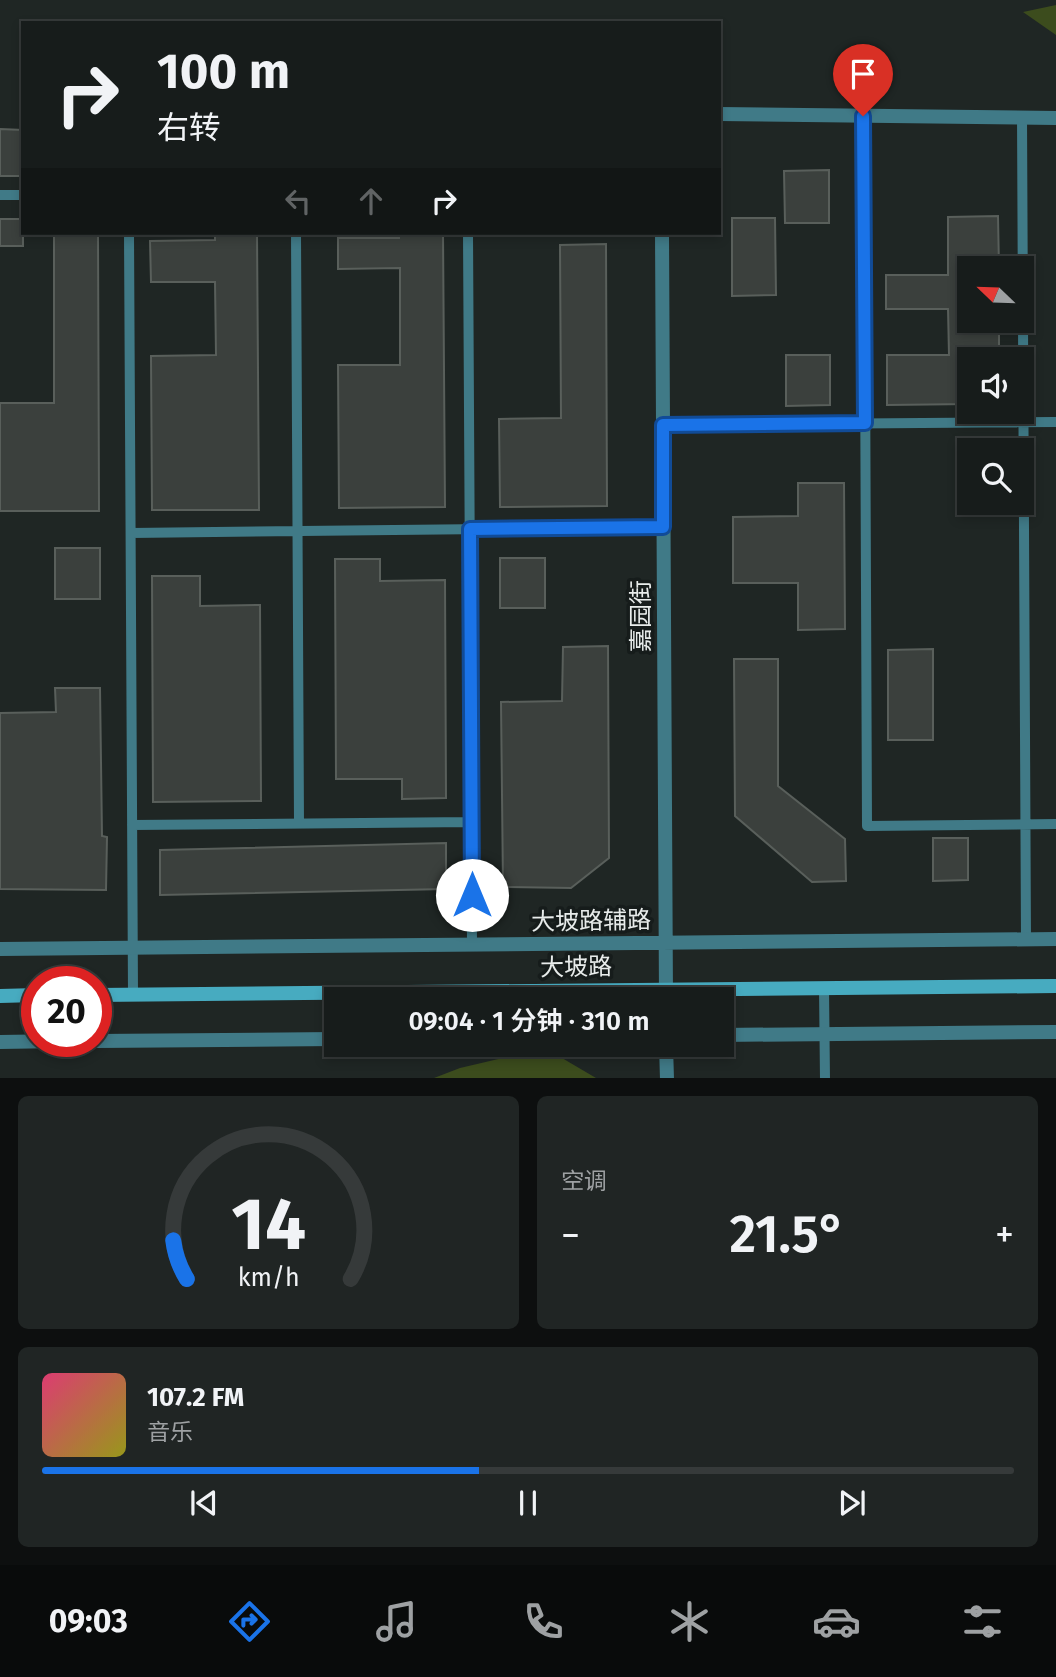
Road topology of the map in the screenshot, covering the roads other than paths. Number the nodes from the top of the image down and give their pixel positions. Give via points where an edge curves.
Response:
1 (721, 114) edge
2 (863, 116) junction
3 (1022, 117) junction
4 (1056, 118) edge
5 (0, 195) edge
6 (21, 195) edge
7 (129, 235) edge
8 (296, 235) edge
9 (468, 235) edge
10 (662, 235) edge
11 (1023, 347) edge
12 (957, 422) edge
13 (1034, 422) edge
14 (1056, 422) edge
15 (865, 423) junction
16 (1023, 424) edge
17 (663, 425) junction
18 (663, 527) junction
19 (470, 529) junction
20 (297, 531) junction
21 (131, 533) junction
22 (472, 822) junction
23 (299, 823) junction
24 (1025, 824) junction
25 (1056, 824) edge
26 (132, 825) junction
27 (1056, 939) edge
28 (1026, 940) junction
29 (666, 943) junction
30 (472, 945) junction
31 (133, 948) junction
32 (0, 949) edge
33 (1056, 986) edge
34 (666, 987) edge
35 (824, 988) junction
36 (734, 991) edge
37 (133, 994) junction
38 (324, 994) edge
39 (21, 995) edge
40 (112, 995) edge
41 (0, 996) edge
42 (1056, 1032) edge
43 (824, 1034) junction
44 (734, 1035) edge
45 (324, 1039) edge
46 (112, 1041) edge
47 (0, 1042) edge
48 (21, 1042) edge
49 (666, 1057) edge
50 (667, 1078) edge
51 (825, 1078) edge

1 - 2 street
2 - 3 street
2 - 15 lane
3 - 4 street
3 - 11 lane
5 - 6 lane
7 - 21 lane
8 - 20 lane
9 - 19 lane
10 - 17 street, 嘉园街
12 - 15 lane
13 - 14 lane
15 - 17 lane
15 - 24 lane via 867,826
16 - 24 lane
17 - 18 street, 嘉园街
18 - 19 lane
18 - 29 street, 嘉园街
19 - 20 lane
19 - 22 lane
20 - 21 lane
20 - 23 lane
21 - 26 lane
22 - 23 lane
22 - 30 lane
23 - 26 lane
24 - 25 lane
24 - 28 lane
26 - 31 lane
27 - 28 street, 大坡路辅路
28 - 29 street, 大坡路辅路
29 - 30 street, 大坡路辅路
29 - 34 street, 嘉园街
30 - 31 street, 大坡路辅路
31 - 32 street, 大坡路辅路
31 - 37 lane
33 - 35 main road, 大坡路
35 - 36 main road, 大坡路
35 - 43 lane
37 - 38 main road, 大坡路
37 - 40 main road, 大坡路
39 - 41 main road
42 - 43 street
43 - 44 street
43 - 51 lane
45 - 46 street
47 - 48 street
49 - 50 street

